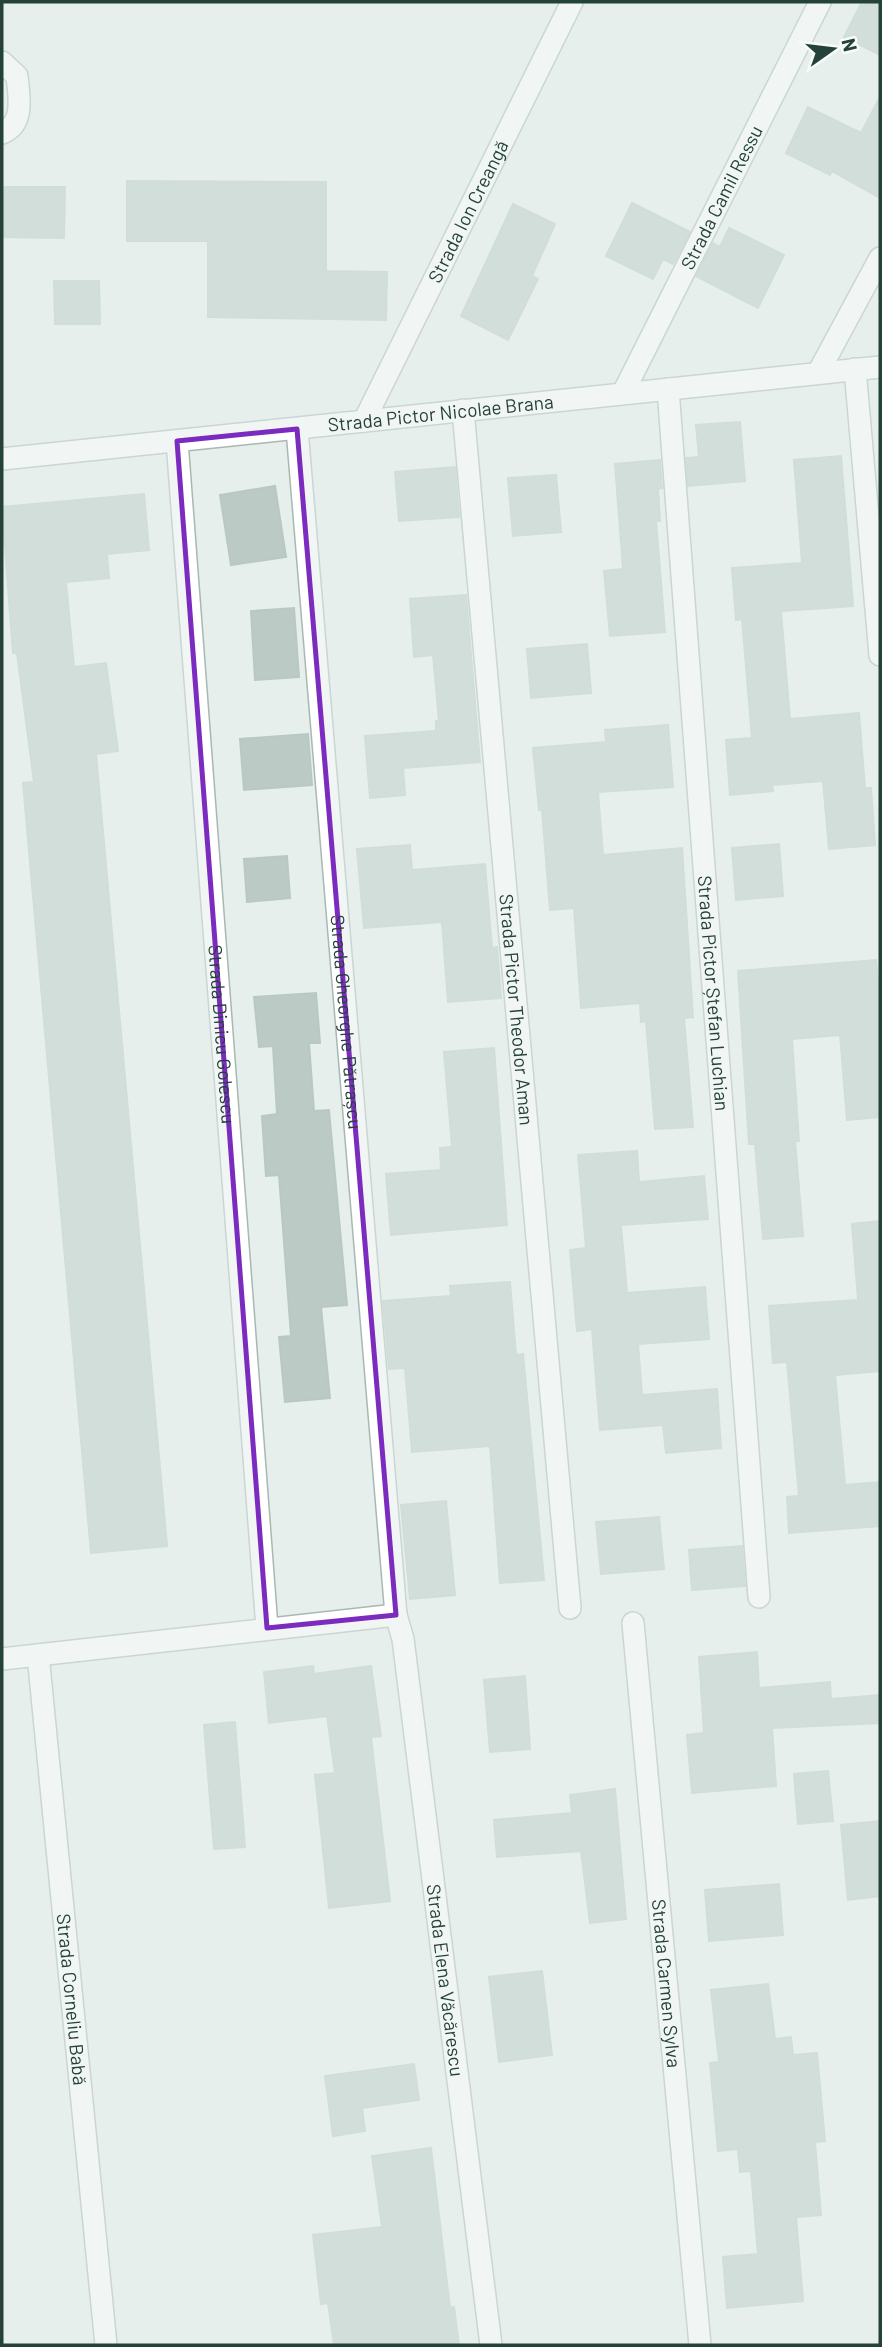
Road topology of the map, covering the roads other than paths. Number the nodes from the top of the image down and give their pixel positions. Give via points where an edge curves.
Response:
1 (572, 2) edge
2 (820, 2) edge
3 (2, 62) edge
4 (2, 133) edge
5 (880, 258) edge
6 (880, 367) edge
7 (855, 369) junction
8 (818, 373) junction
9 (668, 389) junction
10 (623, 393) junction
11 (463, 410) junction
12 (364, 421) junction
13 (297, 429) junction
14 (177, 441) junction
15 (2, 460) edge
16 (880, 655) edge
17 (759, 1597) dead end
18 (569, 1608) dead end
19 (397, 1615) junction
20 (633, 1623) dead end
21 (267, 1628) junction
22 (38, 1655) junction
23 (2, 1659) edge
24 (106, 2345) edge
25 (491, 2345) edge
26 (700, 2345) edge

1 - 12 street, Strada Ion Creangă
2 - 10 street, Strada Camil Ressu
3 - 4 street via 18,76 19,114
5 - 8 street
6 - 7 street, Strada Pictor Nicolae Brana
7 - 8 street, Strada Pictor Nicolae Brana
7 - 16 street
8 - 9 street, Strada Pictor Nicolae Brana
9 - 10 street, Strada Pictor Nicolae Brana
9 - 17 street, Strada Pictor Ștefan Luchian
10 - 11 street, Strada Pictor Nicolae Brana
11 - 12 street, Strada Pictor Nicolae Brana
11 - 18 street, Strada Pictor Theodor Aman
12 - 13 street, Strada Pictor Nicolae Brana
13 - 14 street, Strada Pictor Nicolae Brana
13 - 19 street, Strada Gheorghe Pătrașcu
14 - 15 street, Strada Pictor Nicolae Brana
14 - 21 street, Strada Dinicu Golescu
19 - 21 street
19 - 25 street, Strada Elena Văcărescu via 404,1639
20 - 26 street, Strada Carmen Sylva
21 - 22 street
22 - 23 street
22 - 24 street, Strada Corneliu Babă

